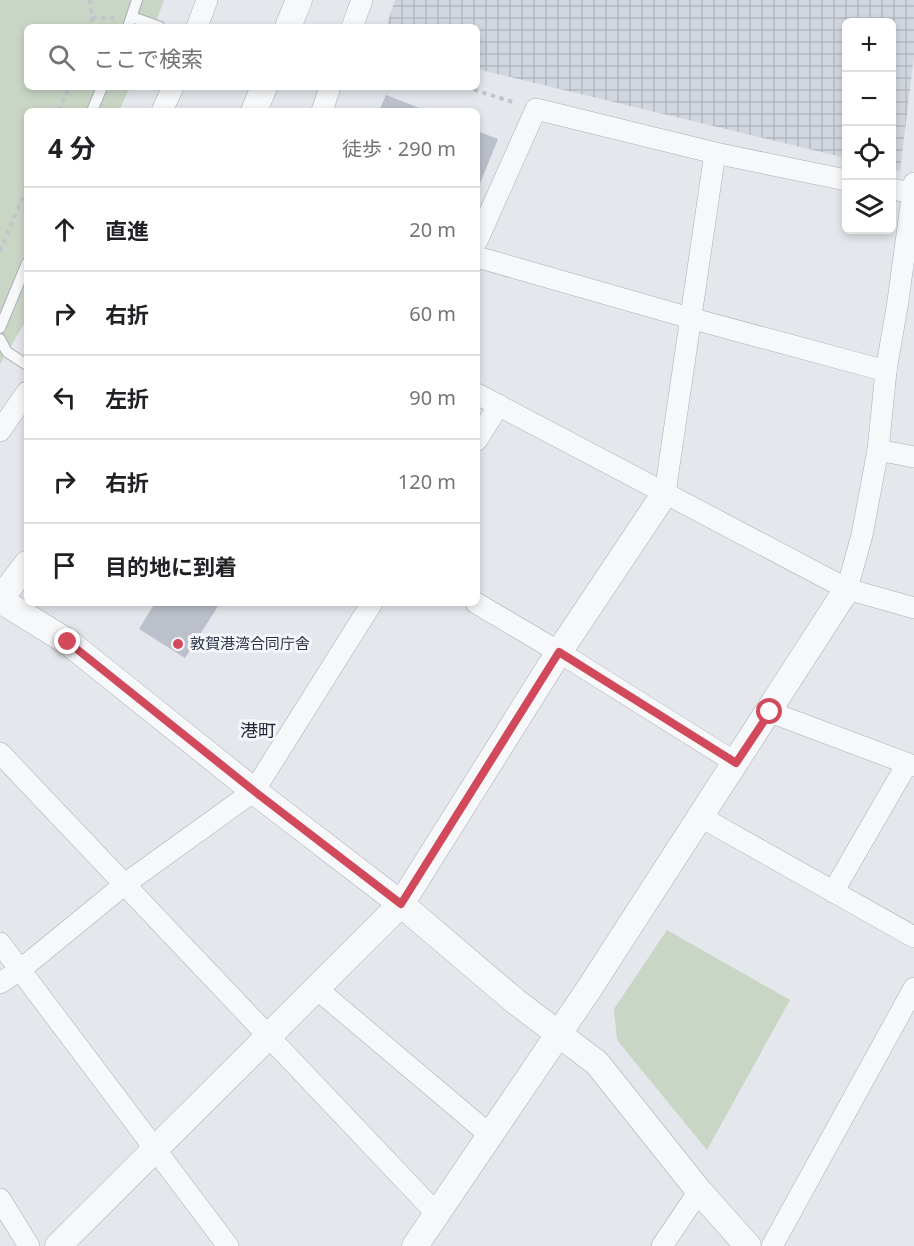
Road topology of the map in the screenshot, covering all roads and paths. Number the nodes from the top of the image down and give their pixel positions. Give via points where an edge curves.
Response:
1 (89, 0) edge
2 (137, 0) edge
3 (207, 0) edge
4 (299, 0) edge
5 (362, 0) edge
6 (130, 22) edge
7 (92, 24) edge
8 (198, 24) edge
9 (289, 24) edge
10 (352, 24) edge
11 (68, 90) edge
12 (101, 90) edge
13 (171, 90) edge
14 (263, 90) edge
15 (329, 90) edge
16 (475, 90) edge
17 (60, 108) edge
18 (93, 108) edge
19 (163, 108) edge
20 (255, 108) edge
21 (323, 108) edge
22 (536, 109) junction
23 (715, 153) junction
24 (842, 179) edge
25 (906, 188) edge
26 (24, 194) edge
27 (480, 234) edge
28 (0, 251) edge
29 (480, 258) edge
30 (24, 270) edge
31 (906, 302) edge
32 (690, 318) junction
33 (0, 328) edge
34 (0, 339) edge
35 (24, 363) edge
36 (886, 371) junction
37 (24, 396) edge
38 (480, 396) edge
39 (499, 405) junction
40 (0, 431) edge
41 (480, 435) edge
42 (878, 450) junction
43 (914, 457) edge
44 (665, 493) junction
45 (24, 568) edge
46 (847, 589) junction
47 (0, 600) edge
48 (480, 605) edge
49 (370, 606) edge
50 (914, 608) edge
51 (559, 652) junction
52 (770, 712) junction
53 (0, 753) edge
54 (736, 763) junction
55 (910, 765) edge
56 (254, 791) junction
57 (701, 817) junction
58 (125, 884) junction
59 (833, 892) junction
60 (401, 904) junction
61 (914, 937) edge
62 (0, 943) edge
63 (20, 970) junction
64 (0, 983) edge
65 (914, 988) edge
66 (317, 989) junction
67 (560, 1034) junction
68 (267, 1036) junction
69 (490, 1135) junction
70 (155, 1150) junction
71 (699, 1191) junction
72 (0, 1198) edge
73 (437, 1214) junction
74 (29, 1246) edge
75 (58, 1246) edge
76 (228, 1246) edge
77 (415, 1246) edge
78 (662, 1246) edge
79 (748, 1246) edge
80 (772, 1246) edge

1 - 7 path
2 - 6 lane
3 - 8 street
4 - 9 street
5 - 10 street
11 - 17 path
12 - 18 lane
13 - 19 street
14 - 20 street
15 - 21 street
16 - 22 path
22 - 23 street
22 - 27 street
23 - 24 street
23 - 32 street
25 - 31 street
26 - 28 path
29 - 32 street
30 - 33 lane
31 - 36 street
32 - 36 street
32 - 44 street
34 - 35 lane via 8,352
36 - 42 street
37 - 40 street
38 - 39 street
39 - 41 street
39 - 44 street
42 - 43 street
42 - 46 street
44 - 46 street
44 - 51 street
45 - 47 street
46 - 50 street
46 - 52 street
47 - 56 street via 68,642
48 - 51 street
49 - 56 street
51 - 54 street
51 - 60 street
52 - 54 street
52 - 55 street
53 - 58 street
54 - 57 street
55 - 59 street
56 - 58 street
56 - 60 street
57 - 59 street
57 - 67 street
58 - 63 street
58 - 68 street
59 - 61 street
60 - 66 street
60 - 67 street
62 - 63 street
63 - 64 street
63 - 70 street
65 - 80 street
66 - 68 street
66 - 69 street
67 - 69 street
67 - 71 street via 597,1063
68 - 70 street
68 - 73 street
69 - 73 street
70 - 75 street
70 - 76 street
71 - 78 street
71 - 79 street
72 - 74 street
73 - 77 street

